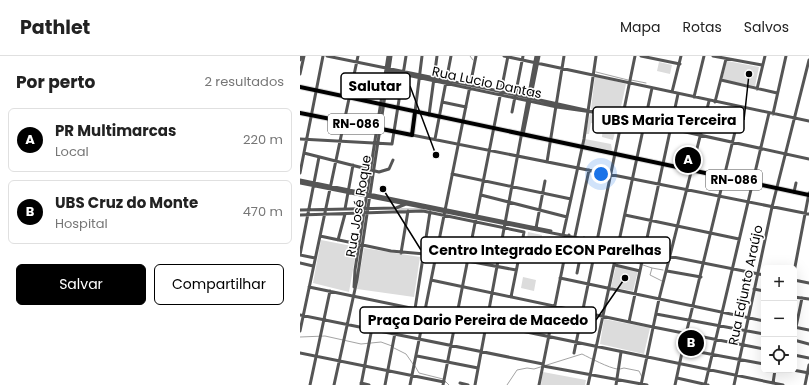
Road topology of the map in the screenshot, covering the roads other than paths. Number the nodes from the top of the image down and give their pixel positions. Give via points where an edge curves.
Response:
1 (302, 56) edge
2 (323, 56) edge
3 (358, 56) edge
4 (390, 56) edge
5 (406, 56) edge
6 (422, 56) edge
7 (437, 56) edge
8 (451, 56) edge
9 (476, 56) edge
10 (507, 56) edge
11 (536, 56) edge
12 (539, 56) edge
13 (564, 56) edge
14 (596, 56) edge
15 (635, 56) edge
16 (641, 56) edge
17 (681, 56) edge
18 (704, 56) edge
19 (712, 56) edge
20 (764, 56) edge
21 (786, 56) edge
22 (345, 58) edge
23 (523, 58) edge
24 (726, 59) junction
25 (300, 60) edge
26 (809, 60) edge
27 (357, 63) junction
28 (536, 63) junction
29 (680, 64) junction
30 (762, 65) junction
31 (387, 69) junction
32 (563, 69) junction
33 (808, 72) edge
34 (404, 73) junction
35 (300, 74) edge
36 (594, 75) junction
37 (420, 76) junction
38 (435, 79) junction
39 (721, 80) junction
40 (446, 82) junction
41 (630, 83) junction
42 (470, 86) junction
43 (300, 88) edge
44 (652, 88) junction
45 (757, 89) junction
46 (316, 91) junction
47 (672, 92) junction
48 (501, 93) junction
49 (778, 93) junction
50 (678, 94) junction
51 (515, 96) junction
52 (350, 97) junction
53 (694, 97) junction
54 (530, 99) junction
55 (709, 100) junction
56 (442, 102) junction
57 (715, 102) junction
58 (382, 105) junction
59 (558, 105) junction
60 (466, 107) junction
61 (741, 107) junction
62 (399, 108) junction
63 (415, 112) junction
64 (512, 112) dead end
65 (590, 112) junction
66 (300, 113) edge
67 (771, 113) junction
68 (311, 115) junction
69 (429, 115) junction
70 (439, 117) junction
71 (795, 118) junction
72 (622, 119) junction
73 (809, 121) edge
74 (344, 122) junction
75 (463, 122) junction
76 (645, 124) junction
77 (379, 129) junction
78 (494, 129) junction
79 (670, 129) junction
80 (395, 132) junction
81 (412, 134) junction
82 (522, 136) junction
83 (701, 136) junction
84 (300, 139) edge
85 (434, 139) junction
86 (306, 140) junction
87 (341, 141) junction
88 (552, 141) junction
89 (733, 143) junction
90 (376, 144) junction
91 (459, 144) junction
92 (582, 147) junction
93 (761, 148) junction
94 (490, 150) junction
95 (304, 153) junction
96 (615, 154) junction
97 (786, 154) junction
98 (518, 156) junction
99 (319, 157) junction
100 (636, 159) junction
101 (809, 159) edge
102 (337, 160) junction
103 (393, 160) dead end
104 (548, 162) junction
105 (663, 164) junction
106 (353, 165) junction
107 (578, 168) junction
108 (373, 170) junction
109 (589, 170) junction
110 (691, 170) junction
111 (300, 173) edge
112 (452, 174) junction
113 (612, 175) junction
114 (723, 177) junction
115 (632, 179) junction
116 (300, 180) edge
117 (545, 181) dead end
118 (484, 182) junction
119 (300, 183) edge
120 (751, 183) junction
121 (659, 184) junction
122 (796, 184) dead end
123 (314, 185) junction
124 (513, 186) junction
125 (330, 188) junction
126 (777, 189) junction
127 (687, 190) junction
128 (348, 191) junction
129 (794, 192) junction
130 (543, 193) junction
131 (369, 195) junction
132 (481, 195) junction
133 (719, 195) junction
134 (809, 195) edge
135 (571, 199) junction
136 (509, 202) junction
137 (747, 202) junction
138 (407, 203) junction
139 (772, 207) junction
140 (345, 209) junction
141 (431, 209) junction
142 (300, 210) edge
143 (309, 210) junction
144 (326, 210) junction
145 (367, 211) junction
146 (539, 211) junction
147 (408, 212) junction
148 (444, 212) junction
149 (308, 214) junction
150 (325, 214) junction
151 (345, 214) junction
152 (804, 214) junction
153 (809, 214) edge
154 (300, 215) edge
155 (625, 215) junction
156 (567, 217) junction
157 (476, 218) junction
158 (651, 219) junction
159 (504, 224) junction
160 (678, 225) junction
161 (536, 229) junction
162 (711, 232) junction
163 (565, 234) junction
164 (320, 236) junction
165 (575, 236) junction
166 (584, 238) junction
167 (739, 239) junction
168 (338, 240) junction
169 (598, 241) junction
170 (362, 245) junction
171 (619, 245) junction
172 (644, 250) junction
173 (401, 253) junction
174 (300, 255) edge
175 (424, 255) junction
176 (436, 255) junction
177 (672, 256) junction
178 (315, 258) junction
179 (468, 261) junction
180 (300, 263) edge
181 (704, 263) junction
182 (615, 265) junction
183 (795, 265) edge
184 (313, 266) junction
185 (496, 267) junction
186 (733, 268) junction
187 (516, 270) junction
188 (640, 271) junction
189 (667, 271) junction
190 (577, 273) dead end
191 (758, 273) junction
192 (761, 274) edge
193 (701, 277) junction
194 (560, 278) junction
195 (431, 280) junction
196 (797, 281) edge
197 (809, 283) edge
198 (589, 285) junction
199 (309, 287) junction
200 (463, 288) junction
201 (610, 289) junction
202 (754, 289) junction
203 (761, 290) edge
204 (330, 291) junction
205 (492, 293) junction
206 (636, 295) junction
207 (353, 296) junction
208 (511, 297) junction
209 (797, 297) edge
210 (802, 298) junction
211 (660, 299) junction
212 (809, 299) edge
213 (555, 305) junction
214 (693, 306) junction
215 (415, 309) junction
216 (583, 311) junction
217 (425, 312) junction
218 (721, 312) junction
219 (656, 314) junction
220 (302, 315) edge
221 (603, 316) junction
222 (748, 317) junction
223 (457, 318) junction
224 (325, 319) junction
225 (797, 319) edge
226 (690, 320) junction
227 (761, 320) edge
228 (629, 322) junction
229 (346, 324) junction
230 (486, 324) junction
231 (718, 326) junction
232 (653, 327) junction
233 (797, 327) edge
234 (372, 328) junction
235 (809, 330) edge
236 (300, 331) edge
237 (745, 331) junction
238 (395, 333) junction
239 (686, 334) junction
240 (761, 334) edge
241 (549, 337) junction
242 (420, 338) junction
243 (715, 339) junction
244 (797, 341) edge
245 (577, 342) junction
246 (742, 344) junction
247 (809, 344) edge
248 (452, 345) junction
249 (597, 347) junction
250 (761, 348) edge
251 (683, 349) junction
252 (481, 351) junction
253 (621, 352) junction
254 (300, 353) edge
255 (574, 353) dead end
256 (712, 355) junction
257 (317, 356) junction
258 (417, 356) junction
259 (646, 356) junction
260 (797, 356) edge
261 (809, 358) edge
262 (339, 360) junction
263 (739, 360) junction
264 (448, 362) junction
265 (681, 363) junction
266 (761, 364) edge
267 (364, 365) junction
268 (543, 365) junction
269 (809, 365) edge
270 (478, 368) junction
271 (708, 369) junction
272 (387, 370) junction
273 (797, 371) edge
274 (774, 373) edge
275 (808, 373) edge
276 (591, 375) junction
277 (736, 375) junction
278 (413, 376) junction
279 (677, 378) junction
280 (617, 379) junction
281 (444, 383) edge
282 (460, 383) dead end
283 (361, 384) edge
284 (641, 384) edge
285 (772, 384) edge
286 (310, 385) edge
287 (334, 385) edge
288 (370, 385) edge
289 (384, 385) edge
290 (410, 385) edge
291 (468, 385) edge
292 (474, 385) edge
293 (539, 385) edge
294 (588, 385) edge
295 (616, 385) edge
296 (647, 385) edge
297 (675, 385) edge
298 (706, 385) edge
299 (734, 385) edge
300 (783, 385) edge
301 (805, 385) edge

1 - 25 street
1 - 35 street
2 - 22 street, Rua Lucio Dantas
2 - 46 street
3 - 27 street
4 - 31 street, Rua José Roque
5 - 34 street
6 - 37 street
7 - 38 street
8 - 40 street
9 - 42 street
10 - 23 street
10 - 48 street
11 - 28 street
12 - 28 street
13 - 32 street
14 - 36 street
15 - 41 street
16 - 29 street
17 - 29 street
18 - 53 street
19 - 24 street
20 - 30 street
21 - 49 street
22 - 27 street, Rua Lucio Dantas
23 - 28 street
23 - 51 street
24 - 30 street
24 - 39 street
26 - 33 street, Rua Edjunto Araújo
27 - 31 street, Rua Lucio Dantas
27 - 52 street
28 - 32 street
28 - 54 street
29 - 47 street
30 - 45 street
31 - 34 street, Rua Lucio Dantas
31 - 58 street, Rua José Roque
32 - 36 street
32 - 59 street
33 - 71 street, Rua Edjunto Araújo
34 - 37 street, Rua Lucio Dantas
34 - 62 street
36 - 41 street
36 - 65 street
37 - 38 street, Rua Lucio Dantas
37 - 63 street
38 - 40 street, Rua Lucio Dantas
38 - 69 street
39 - 45 street
39 - 57 street
40 - 42 street, Rua Lucio Dantas
40 - 56 street
41 - 44 street
41 - 72 street
42 - 48 street, Rua Lucio Dantas
42 - 60 street
43 - 46 main road, RN-086
44 - 47 street
44 - 76 street
45 - 49 street
46 - 52 main road, RN-086
46 - 68 street
47 - 50 street
48 - 51 street, Rua Lucio Dantas
48 - 78 street
49 - 67 street
50 - 53 street
50 - 79 street
51 - 54 street, Rua Lucio Dantas
51 - 64 street
52 - 58 main road, RN-086
52 - 74 street
53 - 55 street
54 - 59 street, Rua Lucio Dantas
54 - 82 street
55 - 57 street
55 - 83 street
56 - 60 street
56 - 70 street
57 - 61 street
58 - 62 main road, RN-086
58 - 77 street, Rua José Roque
59 - 65 street, Rua Lucio Dantas
59 - 88 street
60 - 75 street
61 - 67 street
61 - 89 street
62 - 63 main road, RN-086
62 - 80 street
63 - 69 main road, RN-086
63 - 81 main road
65 - 72 street, Rua Lucio Dantas
65 - 92 street
66 - 68 main road, RN-086
67 - 71 street
67 - 93 street
68 - 74 main road, RN-086
68 - 86 street
69 - 70 main road, RN-086
70 - 75 main road, RN-086
70 - 85 street
71 - 73 street
71 - 97 street, Rua Edjunto Araújo
72 - 76 street, Rua Lucio Dantas
72 - 96 street
74 - 77 main road, RN-086
74 - 87 street
75 - 78 main road, RN-086
75 - 91 street
76 - 79 street, Rua Lucio Dantas
76 - 100 street
77 - 80 main road, RN-086
77 - 90 street, Rua José Roque
78 - 82 main road, RN-086
78 - 94 street
79 - 83 street, Rua Lucio Dantas
79 - 105 street
80 - 81 main road, RN-086
80 - 90 street via 392,144
81 - 85 street
82 - 88 main road, RN-086
82 - 98 street
83 - 89 street, Rua Lucio Dantas
83 - 110 street
84 - 86 street
85 - 91 street
86 - 87 street
86 - 95 street
87 - 90 street
87 - 102 street
88 - 92 main road, RN-086
88 - 104 street
89 - 93 street, Rua Lucio Dantas
89 - 114 street
90 - 108 street, Rua José Roque
91 - 94 street
91 - 112 street
92 - 96 main road, RN-086
92 - 107 street
93 - 97 street, Rua Lucio Dantas
93 - 120 street
94 - 98 street
94 - 118 street
95 - 99 street
95 - 111 street
96 - 100 main road, RN-086
96 - 113 street
97 - 101 street, Rua Lucio Dantas
97 - 126 street, Rua Edjunto Araújo
98 - 104 street
98 - 124 street
99 - 102 street
99 - 123 street
100 - 105 main road, RN-086
100 - 115 street
102 - 106 street
102 - 125 street
103 - 108 street via 390,169 382,172
104 - 107 street
105 - 110 main road, RN-086
105 - 121 street
106 - 108 street
106 - 128 street
107 - 109 street
107 - 135 street
108 - 131 street, Rua José Roque
109 - 113 street
109 - 165 street
110 - 114 main road, RN-086
110 - 127 street
112 - 118 street
112 - 148 street
113 - 115 street
113 - 169 street
114 - 120 main road, RN-086
114 - 133 street
115 - 121 street
115 - 155 street
116 - 123 street
117 - 130 street
118 - 124 street
118 - 132 street
119 - 123 street
120 - 126 main road, RN-086
120 - 137 street
121 - 127 street
121 - 158 street
122 - 129 street
123 - 125 street
123 - 143 street
124 - 130 street
124 - 136 street
125 - 128 street
125 - 144 street
126 - 129 main road, RN-086
126 - 139 street, Rua Edjunto Araújo
127 - 133 street
127 - 160 street
128 - 131 street
128 - 140 street
129 - 134 main road, RN-086
130 - 135 street
130 - 146 street
131 - 138 street
131 - 145 street, Rua José Roque
132 - 136 street
132 - 157 street
133 - 137 street
133 - 162 street
134 - 152 street
135 - 156 street
136 - 146 street
136 - 159 street
137 - 139 street
137 - 167 street
138 - 141 street
138 - 145 street via 396,208
139 - 152 street
139 - 191 street, Rua Edjunto Araújo
140 - 144 street
140 - 145 street
141 - 147 street
141 - 148 street
141 - 175 street
142 - 143 street
143 - 144 street
143 - 149 street
144 - 150 street
145 - 147 street
145 - 151 street
145 - 170 street, Rua José Roque
146 - 156 street
146 - 161 street
147 - 173 street
148 - 157 street
148 - 176 street
149 - 150 street
149 - 154 street
149 - 174 street
150 - 151 street
150 - 164 street
151 - 168 street
152 - 153 street
152 - 183 street
155 - 158 street
155 - 171 street
156 - 163 street
157 - 159 street
157 - 159 street
157 - 179 street
158 - 160 street
158 - 172 street
159 - 161 street
159 - 185 street
159 - 187 street via 524,232
160 - 162 street
160 - 177 street
161 - 163 street
162 - 167 street
162 - 181 street
163 - 165 street
163 - 194 street
164 - 168 street
164 - 178 street
165 - 166 street
166 - 169 street
166 - 190 street
167 - 186 street
168 - 170 street
169 - 171 street
169 - 198 street
170 - 173 street
170 - 207 street, Rua José Roque via 355,270
171 - 172 street
171 - 182 street
172 - 177 street
172 - 188 street
173 - 175 street
174 - 178 street
175 - 176 street
175 - 215 street
176 - 179 street
176 - 195 street
177 - 181 street
177 - 189 street
178 - 184 street
179 - 185 street
179 - 200 street
180 - 184 street
181 - 186 street
181 - 193 street
182 - 188 street
182 - 201 street
184 - 199 street
185 - 187 street
185 - 205 street
186 - 191 street
186 - 218 street
187 - 208 street
188 - 206 street
189 - 193 street
189 - 211 street
191 - 192 street
191 - 202 street, Rua Edjunto Araújo
193 - 214 street
194 - 198 street
194 - 213 street
195 - 200 street
195 - 217 street
196 - 197 street
198 - 201 street
198 - 216 street
199 - 204 street
199 - 220 street
200 - 205 street
200 - 223 street
201 - 206 street
201 - 221 street
202 - 203 street
202 - 222 street, Rua Edjunto Araújo
204 - 207 street
204 - 224 street
205 - 208 street
205 - 230 street
206 - 211 street
206 - 228 street
207 - 215 street
207 - 229 street, Rua José Roque
208 - 213 street
209 - 210 street
210 - 212 street
210 - 225 street
211 - 214 street
211 - 219 street
213 - 216 street
213 - 241 street
214 - 218 street
214 - 226 street
215 - 217 street
216 - 221 street
216 - 245 street
217 - 223 street
217 - 242 street
218 - 222 street
218 - 231 street
219 - 226 street
219 - 232 street
220 - 224 street
220 - 236 street
221 - 228 street
221 - 249 street
222 - 227 street
222 - 237 street, Rua Edjunto Araújo
223 - 230 street
223 - 248 street
224 - 229 street
224 - 257 street
226 - 231 street
226 - 239 street
228 - 232 street
229 - 234 street
229 - 262 street, Rua José Roque
230 - 241 street
230 - 252 street
231 - 237 street
231 - 243 street
232 - 239 street
232 - 259 street
233 - 235 street
234 - 238 street
234 - 267 street
237 - 240 street
237 - 246 street, Rua Edjunto Araújo
238 - 242 street
238 - 272 street
239 - 243 street
239 - 251 street
241 - 245 street
241 - 268 street
242 - 248 street
242 - 258 street
243 - 246 street
243 - 256 street
244 - 247 street
245 - 249 street
245 - 255 street
246 - 250 street
246 - 263 street, Rua Edjunto Araújo
248 - 252 street
248 - 264 street
249 - 253 street
249 - 276 street
251 - 256 street
251 - 265 street
252 - 268 street
252 - 270 street
253 - 259 street
253 - 280 street
254 - 257 street
256 - 263 street
256 - 271 street
257 - 262 street
257 - 286 street
258 - 264 street
258 - 278 street
259 - 265 street
259 - 284 street
260 - 261 street
262 - 267 street
262 - 287 street, Rua José Roque
263 - 266 street
263 - 277 street, Rua Edjunto Araújo
264 - 270 street
264 - 281 street
265 - 271 street
265 - 279 street
267 - 272 street
267 - 283 street
268 - 276 street
268 - 293 street
269 - 275 street
270 - 292 street
271 - 277 street
271 - 298 street
272 - 278 street
272 - 289 street
273 - 275 street
274 - 285 street
275 - 301 street
276 - 280 street
276 - 294 street
277 - 285 street
277 - 299 street, Rua Edjunto Araújo
278 - 281 street
278 - 290 street
279 - 297 street
279 - 298 street
280 - 284 street
280 - 295 street
282 - 291 street
283 - 288 street
284 - 296 street
285 - 300 street

